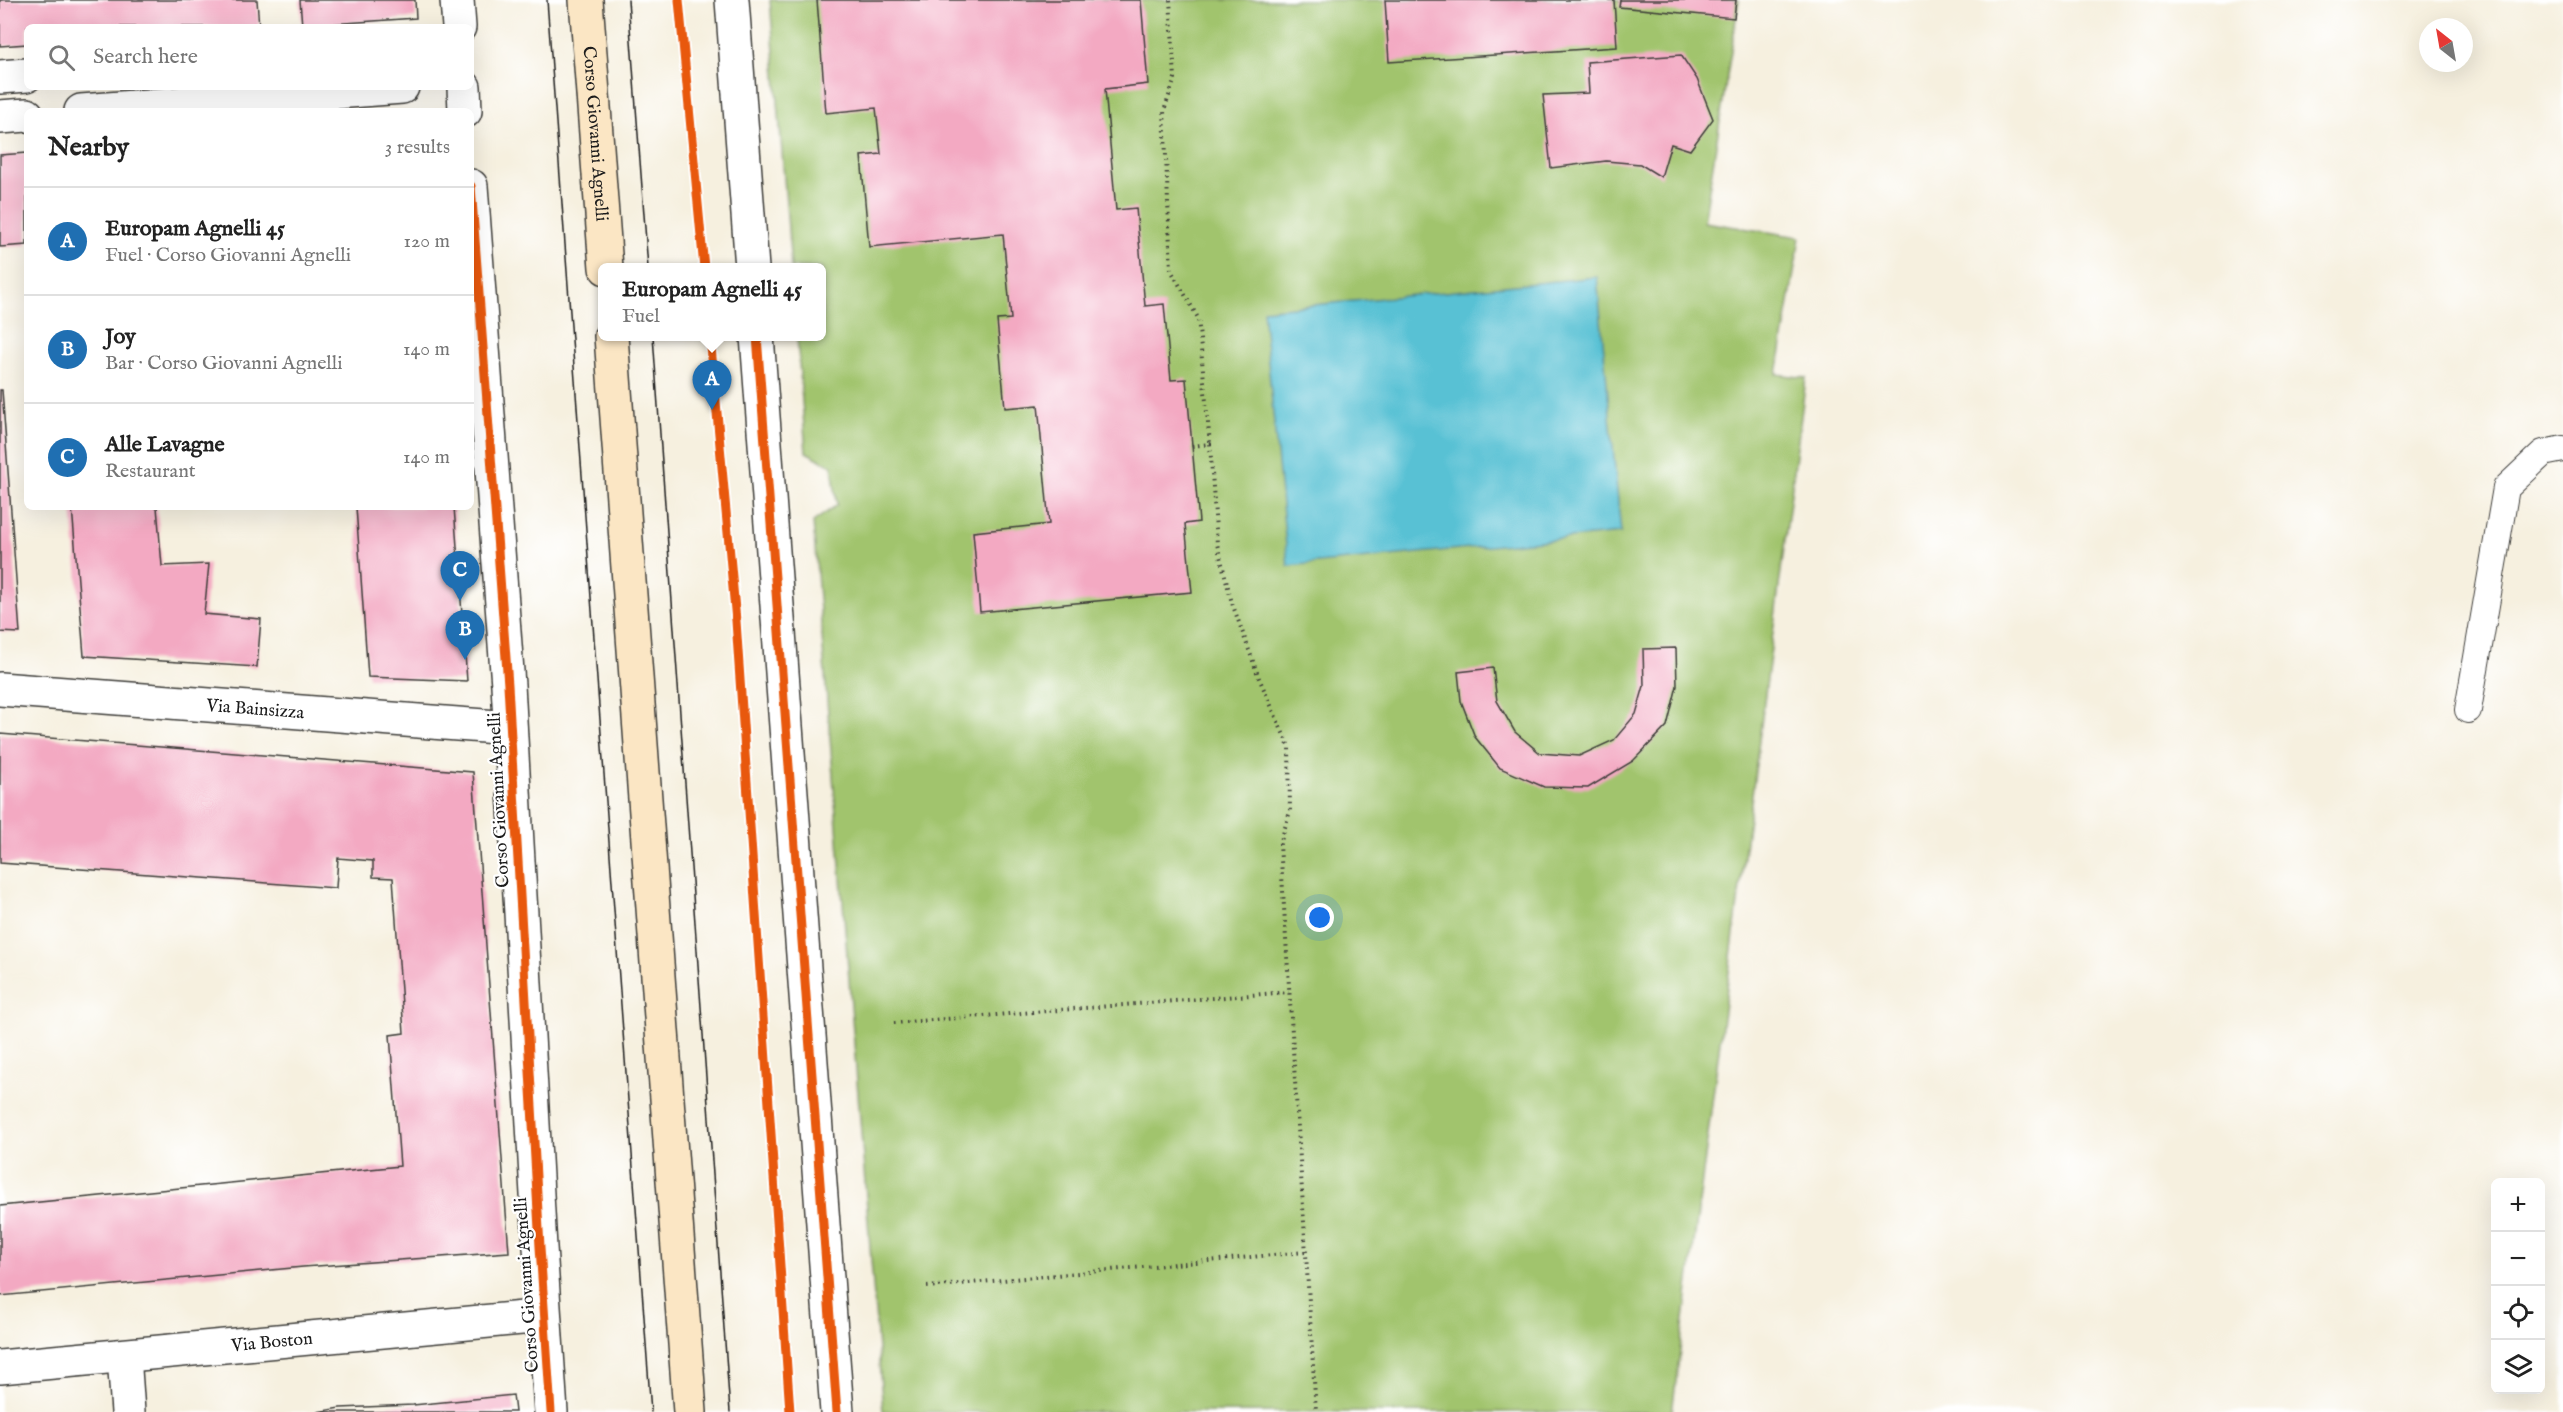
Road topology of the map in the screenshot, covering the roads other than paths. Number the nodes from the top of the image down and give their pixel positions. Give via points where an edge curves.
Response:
1 (457, 0) edge
2 (586, 0) edge
3 (732, 0) edge
4 (459, 24) edge
5 (24, 75) edge
6 (0, 77) edge
7 (362, 90) edge
8 (464, 90) edge
9 (121, 108) edge
10 (465, 108) edge
11 (24, 115) edge
12 (0, 117) edge
13 (474, 228) edge
14 (606, 263) edge
15 (752, 263) edge
16 (611, 341) edge
17 (757, 341) edge
18 (2563, 448) edge
19 (0, 689) edge
20 (2468, 710) dead end
21 (510, 728) junction
22 (544, 1316) junction
23 (124, 1356) junction
24 (0, 1367) edge
25 (128, 1412) edge
26 (551, 1412) edge
27 (690, 1412) edge
28 (837, 1412) edge

1 - 4 street
2 - 14 main road, Corso Giovanni Agnelli
3 - 15 street
5 - 6 street
7 - 9 street
8 - 10 street
11 - 12 street
13 - 21 street, Corso Giovanni Agnelli
16 - 27 main road
17 - 28 street
18 - 20 lane via 2543,453 2506,488
19 - 21 street, Via Bainsizza
21 - 22 street, Corso Giovanni Agnelli
22 - 23 street, Via Boston
22 - 26 street, Corso Giovanni Agnelli
23 - 24 street, Via Boston
23 - 25 street

